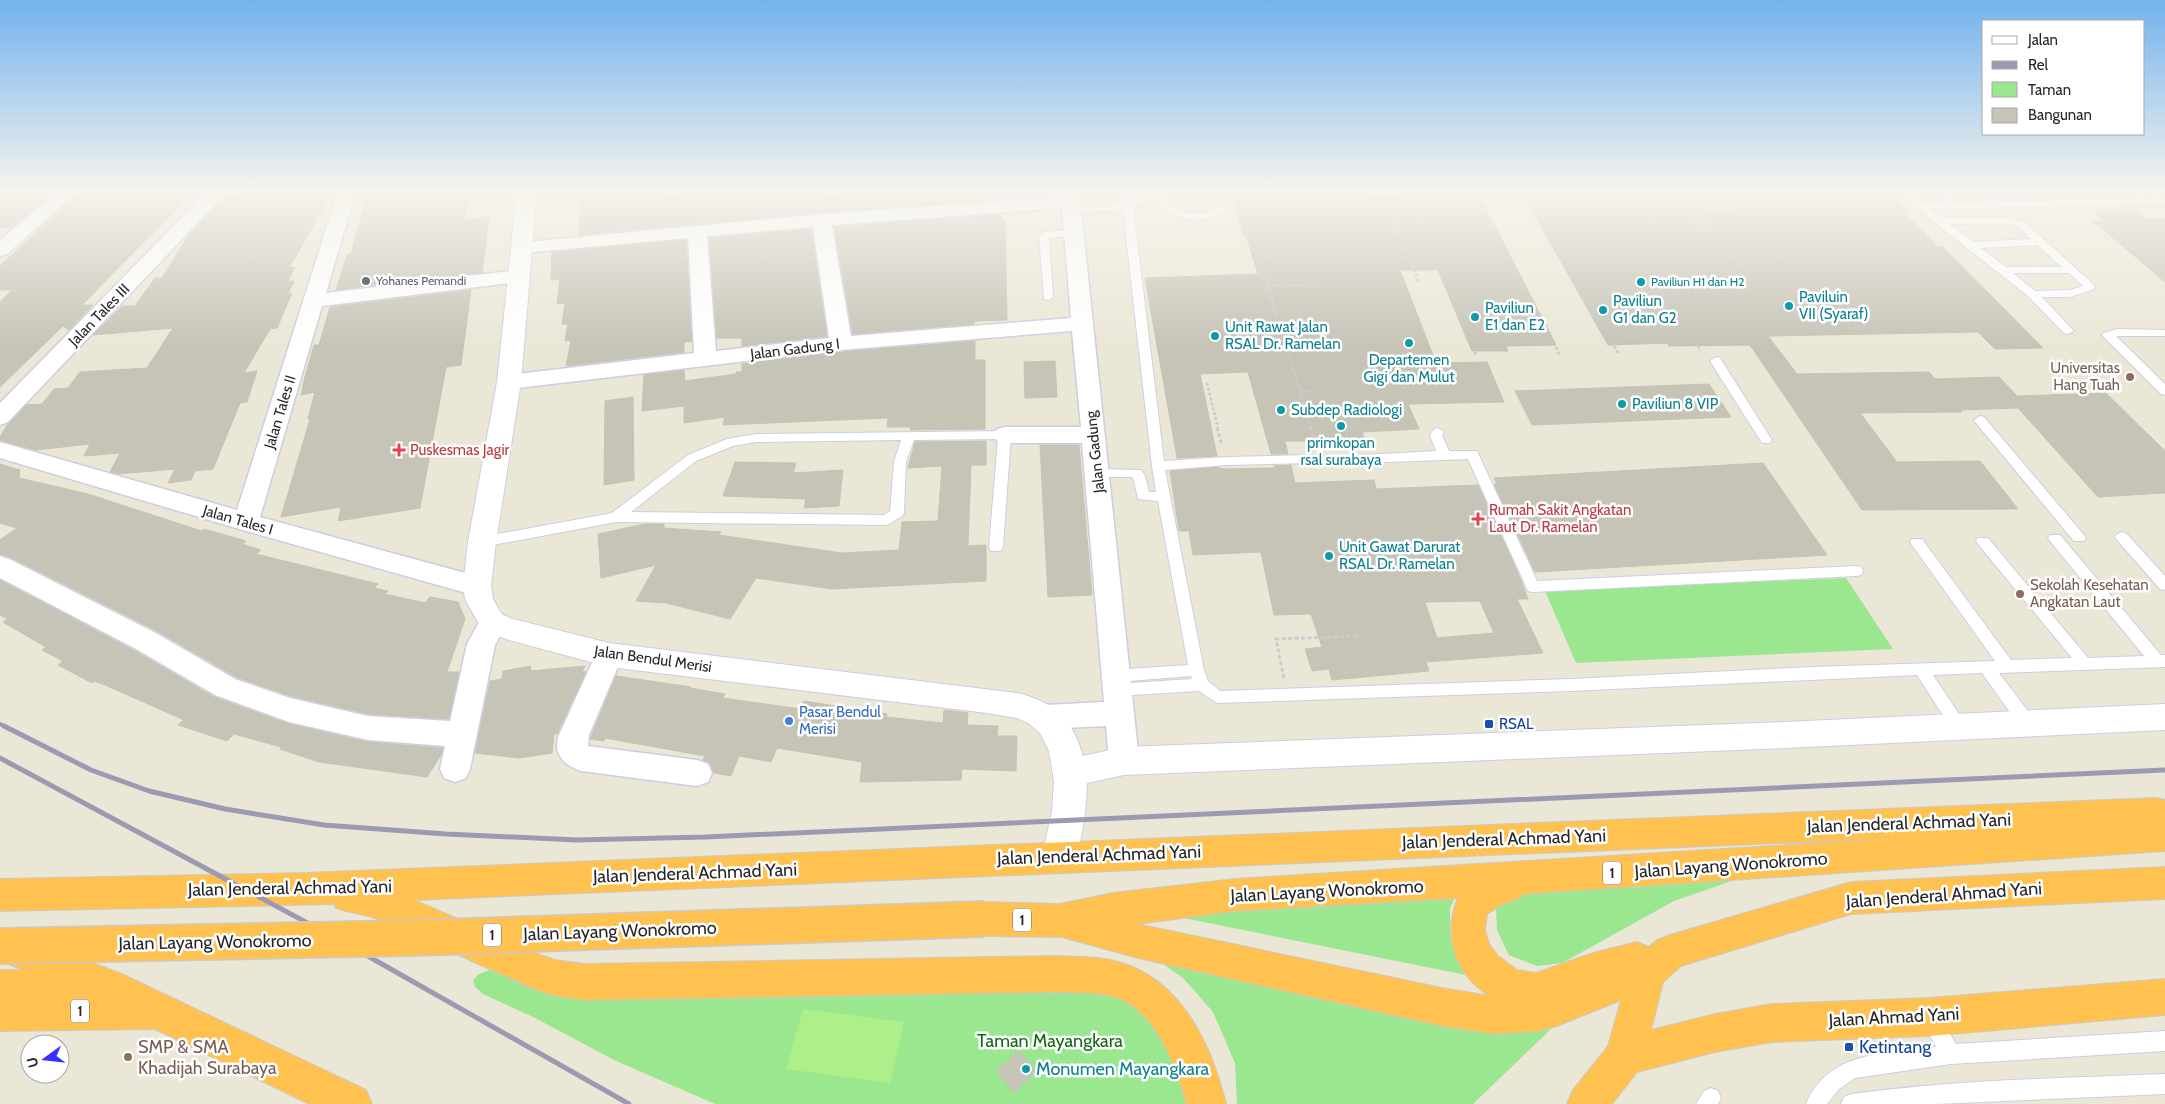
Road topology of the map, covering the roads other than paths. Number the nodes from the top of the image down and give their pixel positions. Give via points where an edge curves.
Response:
1 (2040, 242) edge
2 (169, 243) edge
3 (331, 243) edge
4 (522, 243) edge
5 (574, 243) edge
6 (698, 243) edge
7 (825, 243) edge
8 (1044, 243) edge
9 (1075, 243) edge
10 (1130, 243) edge
11 (1967, 243) edge
12 (2031, 243) edge
13 (1971, 246) junction
14 (522, 247) junction
15 (2003, 270) junction
16 (2072, 270) junction
17 (519, 276) junction
18 (2032, 294) junction
19 (1048, 296) dead end
20 (313, 301) junction
21 (1082, 324) junction
22 (2068, 331) dead end
23 (2165, 333) edge
24 (841, 343) junction
25 (705, 359) junction
26 (1716, 361) dead end
27 (509, 382) junction
28 (2165, 391) edge
29 (0, 417) edge
30 (1980, 420) dead end
31 (1438, 432) dead end
32 (1005, 434) junction
33 (1093, 435) junction
34 (909, 436) junction
35 (1766, 440) dead end
36 (0, 450) edge
37 (1444, 455) junction
38 (1310, 459) dead end
39 (1363, 459) dead end
40 (1158, 466) junction
41 (1097, 472) junction
42 (1163, 498) junction
43 (616, 517) junction
44 (246, 522) junction
45 (2122, 537) dead end
46 (2054, 538) dead end
47 (2079, 538) dead end
48 (1983, 541) dead end
49 (482, 542) junction
50 (1917, 542) dead end
51 (996, 547) dead end
52 (0, 566) edge
53 (1856, 572) dead end
54 (2165, 585) edge
55 (477, 586) junction
56 (493, 623) junction
57 (609, 655) junction
58 (2162, 661) edge
59 (2085, 664) junction
60 (2007, 666) junction
61 (1986, 667) junction
62 (1922, 670) junction
63 (1199, 677) junction
64 (1116, 690) junction
65 (1045, 717) junction
66 (2165, 717) edge
67 (2027, 724) junction
68 (1958, 726) junction
69 (461, 734) junction
70 (1124, 761) junction
71 (455, 769) dead end
72 (1072, 772) junction
73 (697, 773) dead end
74 (2165, 814) edge
75 (2165, 836) edge
76 (1059, 857) junction
77 (1531, 878) junction
78 (0, 880) edge
79 (2165, 883) edge
80 (304, 890) junction
81 (34, 894) junction
82 (0, 895) edge
83 (1060, 921) junction
84 (0, 942) edge
85 (0, 946) edge
86 (1658, 962) junction
87 (0, 988) edge
88 (111, 988) junction
89 (2165, 997) edge
90 (160, 1011) junction
91 (0, 1012) edge
92 (1928, 1017) junction
93 (2165, 1041) edge
94 (1951, 1054) junction
95 (1625, 1056) junction
96 (2165, 1084) edge
97 (352, 1104) edge
98 (1206, 1104) edge
99 (1587, 1104) edge
100 (1816, 1104) edge
101 (1851, 1104) edge

1 - 16 lane
2 - 29 street, Jalan Tales III
3 - 20 street, Jalan Tales II
4 - 14 street
5 - 14 street
6 - 25 street
7 - 24 street
8 - 19 lane
9 - 21 street, Jalan Gadung
10 - 40 lane
11 - 13 lane
12 - 13 lane
13 - 15 lane
14 - 17 street
15 - 16 lane
15 - 18 lane
16 - 18 lane via 2090,287 2071,293
17 - 20 street
17 - 27 street
18 - 22 lane
20 - 44 street, Jalan Tales II
21 - 24 street, Jalan Gadung I
21 - 33 street, Jalan Gadung
23 - 28 lane via 2117,332 2108,335
24 - 25 street, Jalan Gadung I
25 - 27 street, Jalan Gadung I
26 - 35 lane
27 - 49 street
30 - 47 lane
31 - 37 lane via 1436,435
32 - 33 street
32 - 34 lane
32 - 51 lane
33 - 41 street, Jalan Gadung
34 - 43 lane via 756,438 731,442 692,458
34 - 43 lane via 900,462 897,513 887,520
36 - 44 street, Jalan Tales I
37 - 39 lane
37 - 53 lane via 1472,454 1533,587
38 - 40 lane
40 - 42 lane
41 - 42 lane via 1136,473 1143,496
41 - 64 street, Jalan Gadung
42 - 63 lane
43 - 49 lane
44 - 55 street, Jalan Tales I
45 - 54 lane
46 - 58 lane
48 - 59 lane
49 - 55 street
50 - 60 lane
52 - 69 street via 225,687 289,710 368,728
55 - 56 street via 479,599
56 - 57 street, Jalan Bendul Merisi
56 - 69 street via 481,644
57 - 65 street, Jalan Bendul Merisi via 987,700
57 - 73 street via 574,735 572,752 581,758
58 - 59 lane
59 - 60 lane
60 - 61 lane
61 - 62 lane
61 - 67 lane
62 - 63 lane via 1226,698 1217,697
62 - 68 lane
63 - 64 lane
64 - 65 street
64 - 70 street, Jalan Gadung
65 - 72 street via 1063,745
66 - 67 street
67 - 68 street
68 - 70 street
69 - 71 street
70 - 72 street
72 - 76 street via 1068,820
74 - 76 highway, Jalan Jenderal Achmad Yani
75 - 77 highway, Jalan Layang Wonokromo / 1
76 - 80 highway, Jalan Jenderal Achmad Yani
77 - 83 highway, Jalan Layang Wonokromo / 1 via 1235,895 1113,910
77 - 86 highway via 1481,897 1470,912 1468,938 1476,958 1499,980 1513,988 1536,991 1593,971
78 - 81 highway
79 - 86 highway, Jalan Jenderal Ahmad Yani / 1 via 1851,898
80 - 81 highway, Jalan Jenderal Achmad Yani
80 - 98 highway via 368,900 390,907 537,972 585,982 1054,974 1085,975 1130,984 1164,1010 1196,1073
81 - 82 highway, Jalan Jenderal Achmad Yani
83 - 85 highway, Jalan Layang Wonokromo / 1, bridge via 984,919 413,938
83 - 86 highway, Jalan Layang Wonokromo / 1 via 1442,1007 1495,1015 1558,1007
84 - 88 highway
86 - 95 highway
87 - 88 highway, 1
88 - 90 highway, 1
89 - 92 highway, Jalan Ahmad Yani
90 - 91 highway, 1
90 - 97 highway, 1
92 - 94 lane
92 - 95 highway, Jalan Ahmad Yani via 1772,1023 1715,1033
93 - 94 lane
94 - 100 lane via 1840,1073
95 - 99 highway
96 - 101 lane via 1962,1092

